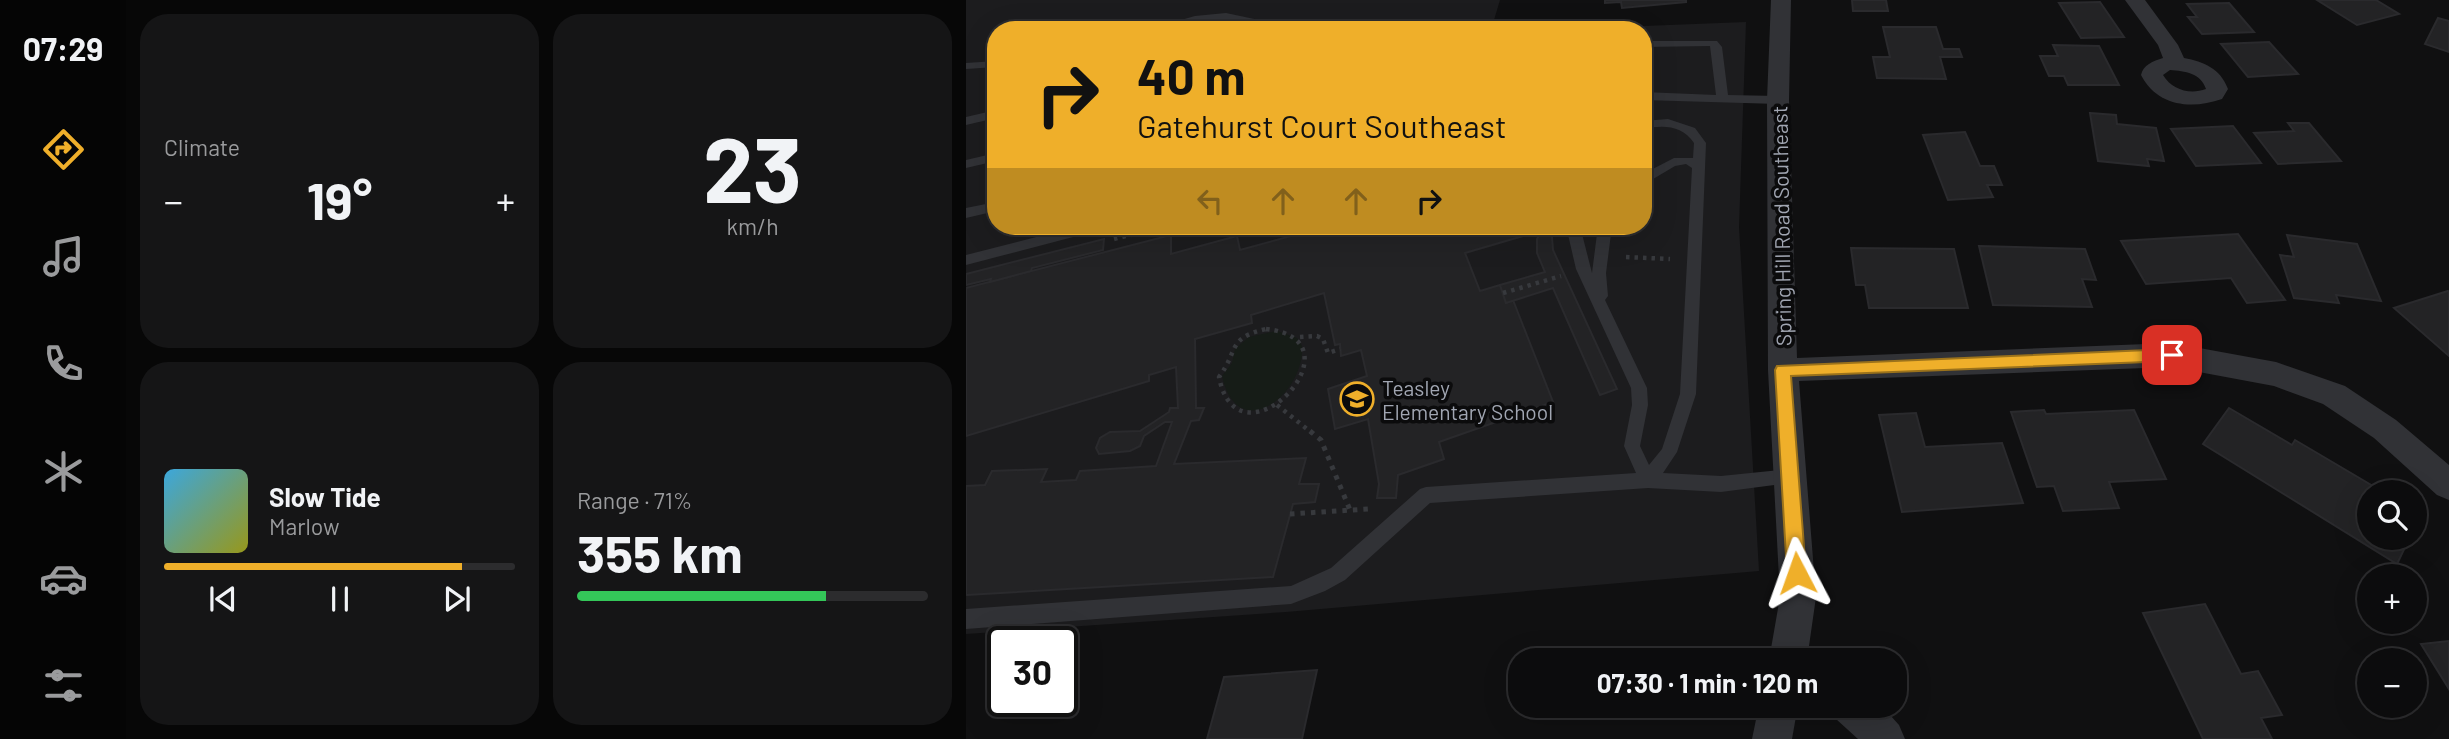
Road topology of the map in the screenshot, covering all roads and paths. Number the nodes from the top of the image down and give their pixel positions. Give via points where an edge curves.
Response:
1 (1781, 0) edge
2 (2135, 0) edge
3 (1185, 21) edge
4 (1249, 21) edge
5 (1652, 44) edge
6 (2175, 63) dead end
7 (987, 65) edge
8 (966, 66) edge
9 (1652, 96) edge
10 (1722, 98) junction
11 (1778, 100) junction
12 (987, 116) edge
13 (966, 121) edge
14 (1652, 124) edge
15 (987, 159) edge
16 (966, 164) edge
17 (1699, 167) junction
18 (1652, 175) edge
19 (987, 208) edge
20 (966, 213) edge
21 (1062, 235) edge
22 (1575, 235) edge
23 (1604, 235) edge
24 (966, 260) edge
25 (1602, 309) junction
26 (1299, 337) junction
27 (1340, 349) dead end
28 (1783, 370) junction
29 (1277, 405) junction
30 (1790, 477) junction
31 (1648, 480) junction
32 (2449, 485) edge
33 (1414, 506) junction
34 (1350, 510) junction
35 (1290, 514) dead end
36 (966, 619) edge
37 (1790, 648) edge
38 (1776, 718) edge
39 (1863, 718) edge
40 (1772, 739) edge
41 (1885, 739) edge

1 - 11 street, Spring Hill Road Southeast
2 - 6 street via 2168,45
3 - 4 lane via 1217,17
5 - 10 lane via 1713,43
7 - 8 lane
9 - 10 lane
10 - 11 lane
11 - 28 street, Spring Hill Road Southeast
12 - 13 lane
14 - 17 lane via 1665,122 1697,135
15 - 16 lane
17 - 18 lane via 1684,160
17 - 31 lane via 1688,394 1669,452
19 - 20 lane
21 - 24 lane
22 - 25 lane via 1583,269
23 - 25 lane via 1598,273
25 - 31 lane via 1639,388 1632,446
26 - 27 path via 1323,339 1328,353
26 - 29 path via 1307,350 1305,362
26 - 29 path via 1278,328 1251,333 1232,347 1229,363 1219,377 1228,406 1236,410 1258,413
28 - 30 street, Spring Hill Road Southeast
28 - 32 street via 2172,355 2276,374 2333,395 2385,429
29 - 34 path via 1321,440
30 - 31 lane via 1721,484
30 - 37 street, Spring Hill Road Southeast via 1798,597
31 - 33 lane via 1426,495
33 - 34 path
33 - 36 lane via 1338,574 1291,595
34 - 35 path
38 - 40 street
39 - 41 street

